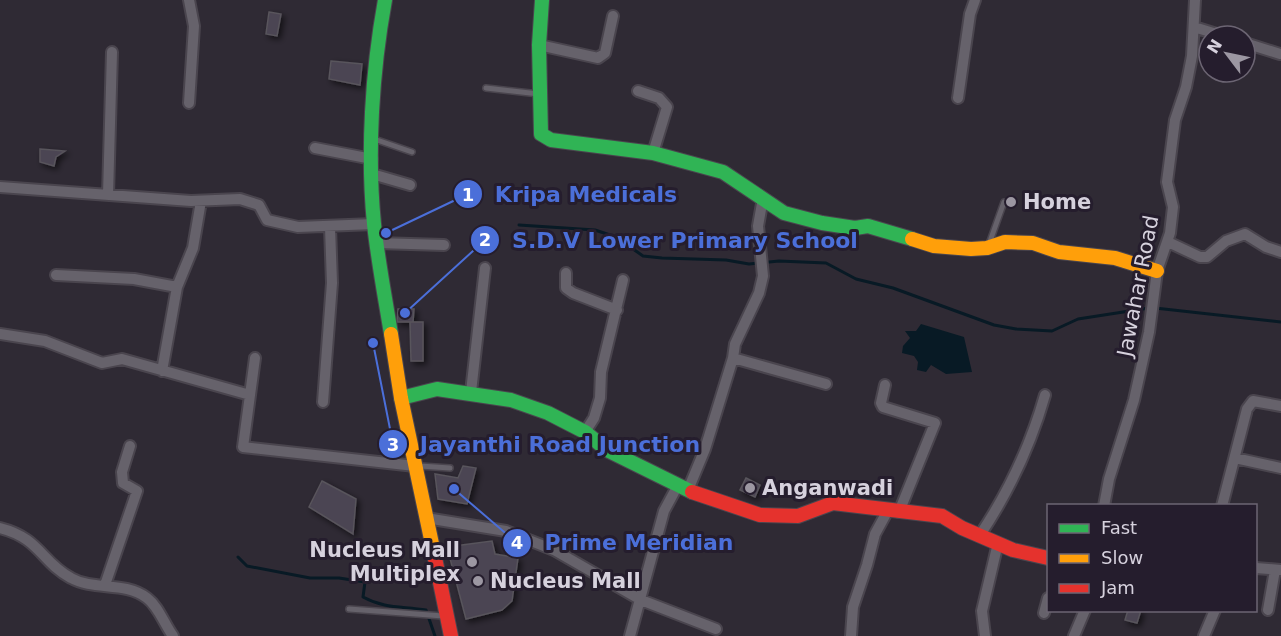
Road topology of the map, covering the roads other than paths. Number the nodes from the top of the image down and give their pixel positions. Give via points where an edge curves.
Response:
1 (189, 0) edge
2 (542, 0) edge
3 (975, 0) edge
4 (1195, 0) edge
5 (380, 1) edge
6 (613, 16) dead end
7 (1194, 27) junction
8 (1197, 28) edge
9 (539, 45) junction
10 (1257, 47) edge
11 (112, 52) dead end
12 (1280, 54) edge
13 (486, 88) dead end
14 (638, 91) dead end
15 (541, 94) junction
16 (958, 98) dead end
17 (189, 103) dead end
18 (373, 138) junction
19 (315, 148) dead end
20 (412, 152) dead end
21 (653, 153) junction
22 (372, 159) junction
23 (372, 174) junction
24 (410, 184) dead end
25 (0, 187) edge
26 (108, 195) junction
27 (763, 198) junction
28 (201, 201) junction
29 (1004, 202) dead end
30 (374, 224) junction
31 (330, 228) junction
32 (1168, 242) junction
33 (377, 243) junction
34 (444, 245) dead end
35 (987, 248) junction
36 (1281, 252) edge
37 (485, 268) dead end
38 (1157, 271) junction
39 (566, 273) dead end
40 (56, 275) dead end
41 (623, 280) dead end
42 (177, 287) junction
43 (617, 310) junction
44 (0, 334) edge
45 (255, 358) dead end
46 (733, 358) junction
47 (162, 370) junction
48 (826, 384) dead end
49 (885, 384) dead end
50 (471, 392) junction
51 (250, 395) junction
52 (1045, 395) dead end
53 (401, 398) junction
54 (323, 402) dead end
55 (1281, 406) edge
56 (585, 432) junction
57 (130, 446) dead end
58 (1235, 458) junction
59 (416, 466) junction
60 (450, 468) dead end
61 (1281, 468) edge
62 (683, 488) junction
63 (1104, 504) edge
64 (1223, 504) edge
65 (893, 512) junction
66 (426, 518) junction
67 (2, 529) edge
68 (980, 535) junction
69 (998, 543) junction
70 (1047, 558) edge
71 (1257, 568) edge
72 (1278, 570) edge
73 (105, 585) junction
74 (641, 600) junction
75 (1047, 602) edge
76 (349, 609) dead end
77 (1268, 610) dead end
78 (1084, 612) edge
79 (1214, 612) edge
80 (1044, 613) dead end
81 (442, 616) junction
82 (717, 629) dead end
83 (173, 636) edge
84 (451, 636) edge
85 (630, 636) edge
86 (851, 636) edge
87 (985, 636) edge
88 (1074, 636) edge
89 (1204, 636) edge

1 - 17 street via 194,26
2 - 9 main road
3 - 16 street
4 - 7 street, Jawahar Road
5 - 18 main road
6 - 9 street via 605,53 598,58
7 - 8 street
7 - 32 street, Jawahar Road via 1192,56 1175,120 1167,182 1173,207
9 - 15 main road
10 - 12 street
11 - 26 street
13 - 15 lane
14 - 21 street via 659,98 667,107
15 - 21 main road via 541,134 551,140
18 - 20 lane
18 - 22 main road
19 - 22 street
21 - 27 main road via 723,172
22 - 23 main road
23 - 24 street
23 - 30 main road
25 - 26 street
26 - 28 street
27 - 35 main road via 784,213 822,223 868,226 934,246
27 - 46 street via 758,226 764,276 735,344
28 - 31 street via 240,199 259,205 267,220 298,227
28 - 42 street via 193,248
29 - 35 lane
30 - 31 street
30 - 33 main road
31 - 54 street via 332,283
32 - 36 street via 1207,257 1226,241 1245,234
32 - 38 street, Jawahar Road
33 - 34 street
33 - 53 main road
35 - 38 main road via 1005,242 1033,243 1059,252 1114,258
37 - 50 street
38 - 63 street, Jawahar Road via 1134,400
39 - 43 street via 566,288
40 - 42 street via 134,279
41 - 43 street
42 - 47 street
43 - 56 street via 601,372 600,398
44 - 47 street via 45,341 102,363 122,359
45 - 51 street
46 - 48 street
46 - 62 street via 705,449
47 - 51 street
49 - 65 street via 883,407 935,423
50 - 53 main road via 437,389
50 - 56 main road via 511,400
51 - 59 street via 243,447
52 - 68 street via 1035,428 997,509
53 - 59 main road
55 - 58 street via 1253,401 1247,409
56 - 62 main road via 607,450
57 - 73 street via 122,472 123,483 137,491
58 - 61 street
58 - 64 street
59 - 60 lane
59 - 66 main road
62 - 65 main road via 760,515 798,516 833,503
62 - 74 street via 664,511
65 - 68 main road via 942,516
65 - 86 street via 875,534 853,607
66 - 74 street via 506,531 555,550
66 - 81 main road
67 - 73 street via 32,541 73,579
68 - 69 main road
69 - 70 main road
69 - 87 street via 982,611
71 - 72 street
72 - 77 street
73 - 83 street via 146,597
74 - 82 street
74 - 85 street
75 - 80 street
76 - 81 lane
78 - 88 street
79 - 89 street
81 - 84 main road

